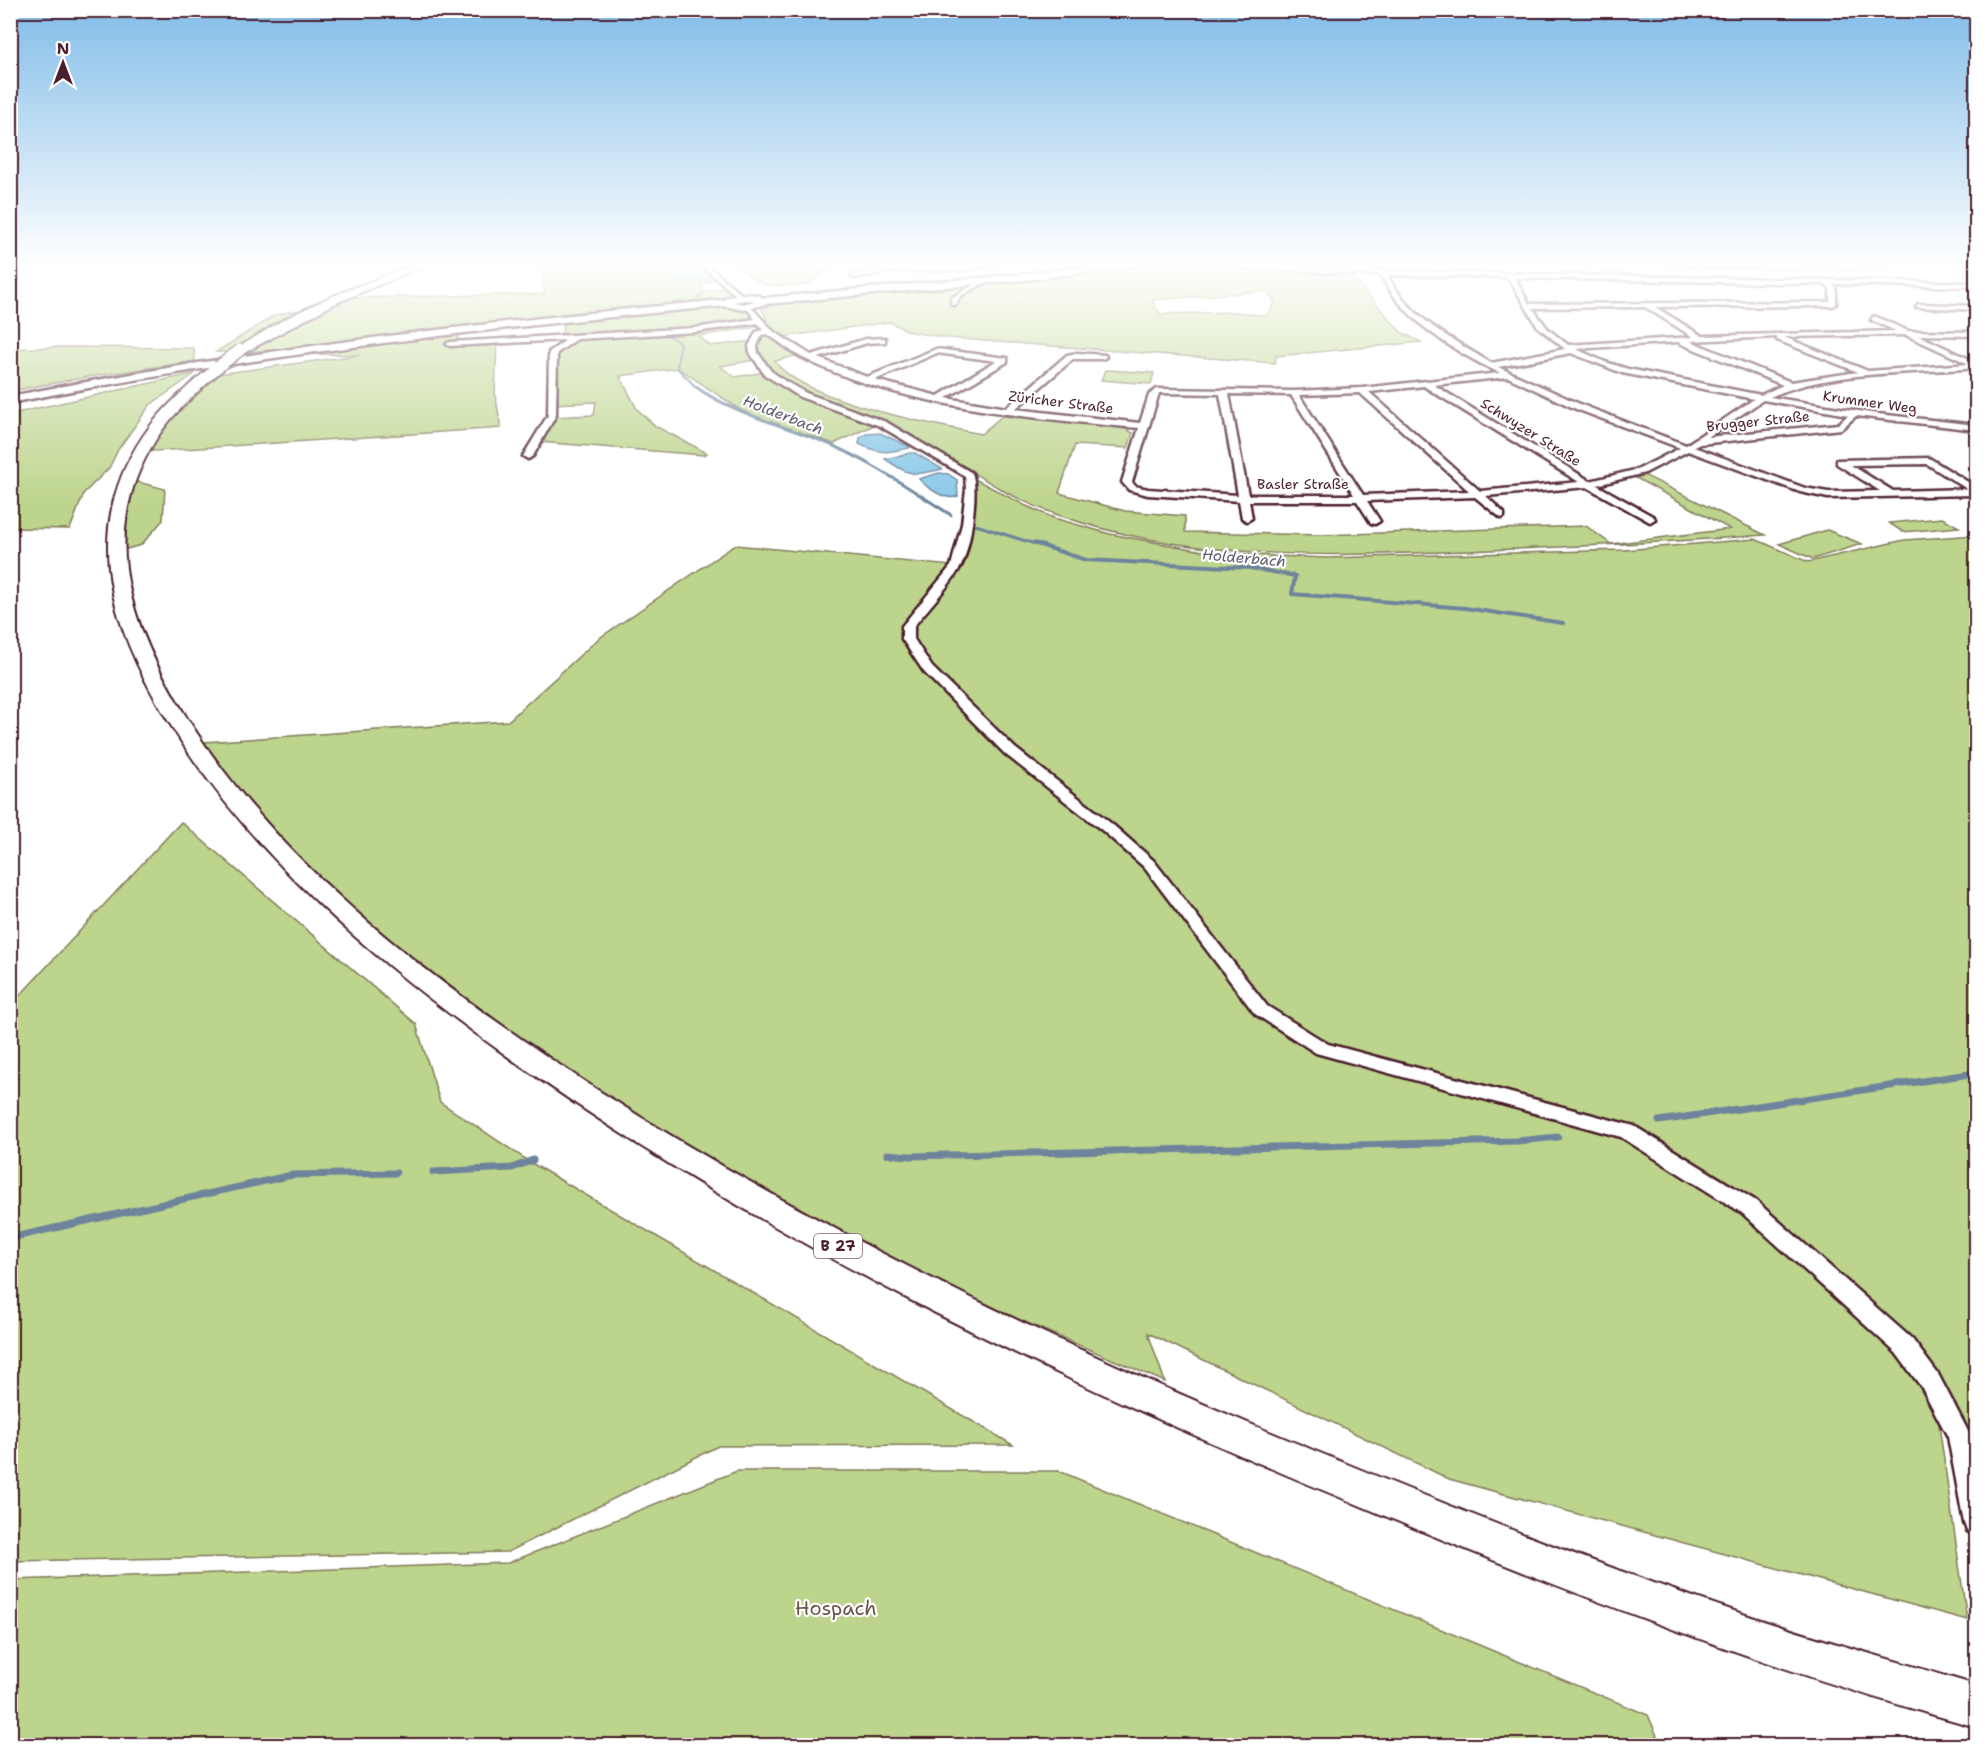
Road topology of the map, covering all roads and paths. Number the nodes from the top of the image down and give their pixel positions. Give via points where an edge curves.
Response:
1 (251, 344) edge
2 (338, 344) edge
3 (565, 344) edge
4 (754, 344) edge
5 (789, 344) edge
6 (857, 344) edge
7 (1455, 344) edge
8 (1563, 344) edge
9 (1625, 344) edge
10 (1690, 344) edge
11 (1794, 344) edge
12 (1928, 344) edge
13 (1570, 349) junction
14 (1102, 357) dead end
15 (812, 358) junction
16 (1977, 365) edge
17 (1490, 366) junction
18 (1868, 374) junction
19 (1508, 375) junction
20 (867, 380) junction
21 (1428, 385) junction
22 (1790, 385) junction
23 (1362, 390) junction
24 (1224, 392) junction
25 (1294, 393) junction
26 (940, 398) junction
27 (1761, 398) junction
28 (10, 400) edge
29 (1009, 410) junction
30 (1853, 414) junction
31 (1144, 426) junction
32 (1977, 428) edge
33 (1697, 441) junction
34 (1687, 448) junction
35 (528, 456) dead end
36 (1588, 484) junction
37 (1976, 492) edge
38 (1478, 494) junction
39 (1890, 494) junction
40 (1243, 498) junction
41 (1362, 498) junction
42 (1501, 515) dead end
43 (1247, 518) dead end
44 (1650, 519) dead end
45 (1376, 521) dead end
46 (1977, 1523) edge
47 (1977, 1706) edge

1 - 47 main road, B 27, bridge via 171,410 144,442 128,473 117,510 115,567 120,593 137,648 176,720 208,766 318,889 441,994 613,1115 718,1179 989,1324 1166,1407 1436,1519 1740,1634
2 - 28 main road via 141,374
3 - 35 street via 553,352 552,415
4 - 46 street via 754,353 768,373 802,395 883,424 969,475 967,524 956,566 908,626 908,639 928,669 1010,751 1149,864 1261,1010 1322,1049 1627,1131 1749,1207 1904,1346 1923,1372 1959,1435
5 - 15 street, Züricher Straße
6 - 15 street
7 - 17 street
8 - 13 street, Krummer Weg
9 - 13 street
10 - 22 street, Brugger Straße
11 - 18 street, Brugger Straße
12 - 16 street, Brugger Straße
13 - 17 street
13 - 27 street, Krummer Weg via 1642,375
14 - 29 street via 1070,357
15 - 20 street, Züricher Straße
16 - 18 street, Brugger Straße
17 - 19 street
18 - 22 street, Brugger Straße
19 - 21 street, Basler Straße
19 - 34 street
20 - 26 street, Züricher Straße
20 - 26 street via 936,351 1004,360
21 - 23 street, Basler Straße
21 - 36 street, Schwyzer Straße
22 - 27 street, Brugger Straße
23 - 25 street, Basler Straße
23 - 38 street
24 - 25 street, Basler Straße
24 - 31 street, Basler Straße via 1157,391
24 - 40 street
25 - 41 street
26 - 29 street, Züricher Straße
27 - 30 street, Krummer Weg
27 - 33 street, Brugger Straße
29 - 31 street, Züricher Straße
30 - 32 street, Krummer Weg
30 - 33 street, Brugger Straße via 1841,426
31 - 40 street, Basler Straße via 1127,482 1132,488
33 - 34 street, Brugger Straße
34 - 36 street, Basler Straße via 1642,471
34 - 39 street via 1817,494
36 - 38 street, Basler Straße
36 - 44 street
37 - 39 street
37 - 39 street via 1929,461 1840,462
38 - 41 street, Basler Straße
38 - 42 street
40 - 41 street, Basler Straße
40 - 43 street, Basler Straße
41 - 45 street, Basler Straße

